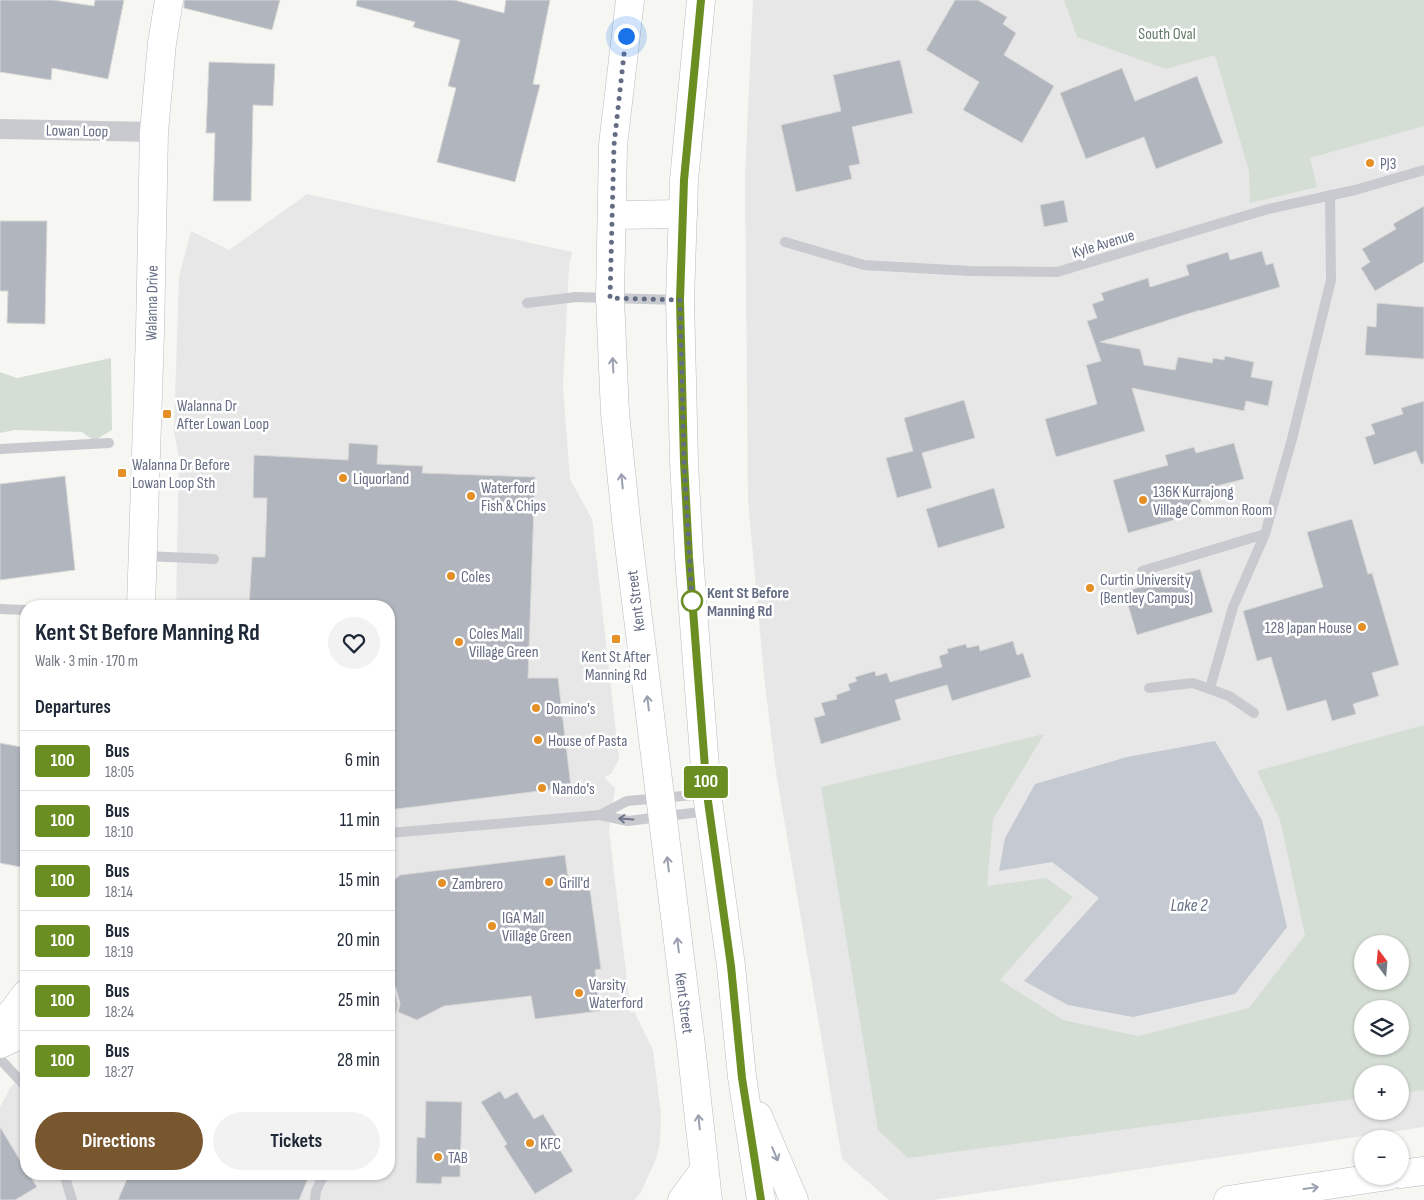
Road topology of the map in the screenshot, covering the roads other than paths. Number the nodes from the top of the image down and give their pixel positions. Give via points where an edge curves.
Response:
1 (169, 0) edge
2 (630, 0) edge
3 (701, 0) edge
4 (0, 129) edge
5 (154, 132) junction
6 (1424, 170) edge
7 (1330, 195) junction
8 (683, 214) junction
9 (612, 215) junction
10 (785, 242) dead end
11 (610, 298) junction
12 (680, 300) junction
13 (527, 303) dead end
14 (109, 443) dead end
15 (0, 449) edge
16 (1265, 534) junction
17 (144, 556) junction
18 (214, 559) dead end
19 (1142, 571) dead end
20 (141, 600) edge
21 (0, 609) edge
22 (20, 610) edge
23 (1149, 688) dead end
24 (1210, 688) junction
25 (1254, 713) dead end
26 (708, 802) junction
27 (660, 807) junction
28 (600, 815) junction
29 (395, 832) edge
30 (20, 1002) edge
31 (0, 1032) edge
32 (20, 1035) edge
33 (0, 1044) edge
34 (0, 1059) edge
35 (742, 1078) junction
36 (20, 1081) edge
37 (704, 1170) junction
38 (1424, 1171) edge
39 (1409, 1173) edge
40 (66, 1180) edge
41 (321, 1180) edge
42 (1354, 1181) edge
43 (72, 1200) edge
44 (316, 1200) edge
45 (682, 1200) edge
46 (708, 1200) edge
47 (761, 1200) edge
48 (794, 1200) edge
49 (1228, 1200) edge

1 - 5 main road, Walanna Drive
2 - 9 main road, Kent Street via 614,145
3 - 8 main road
4 - 5 street, Lowan Loop
5 - 17 main road, Walanna Drive
6 - 7 lane, Kyle Avenue
7 - 10 lane, Kyle Avenue via 1268,209 1057,272 864,265
7 - 16 lane via 1332,280
8 - 9 main road
8 - 12 main road
9 - 11 main road, Kent Street
11 - 12 lane
11 - 13 lane via 576,297
27 -> 11 main road, Kent Street via 626,529 615,413
12 - 26 main road via 689,557
14 - 15 lane
16 - 19 lane
16 - 24 lane via 1233,607
17 - 18 lane
17 - 20 main road, Walanna Drive
21 - 22 lane
23 - 24 lane via 1193,683
24 - 25 lane
26 - 27 lane
26 - 27 lane
26 - 35 main road via 731,966
27 -> 28 lane via 628,821
27 - 28 lane via 626,801
37 -> 27 main road, Kent Street
28 - 29 lane
30 - 31 main road
32 - 33 main road
34 - 36 lane
35 - 47 main road
35 -> 48 main road
37 - 45 main road
37 - 46 main road, Kent Street
38 - 39 main road
40 - 43 lane
41 - 44 lane
49 -> 42 main road

